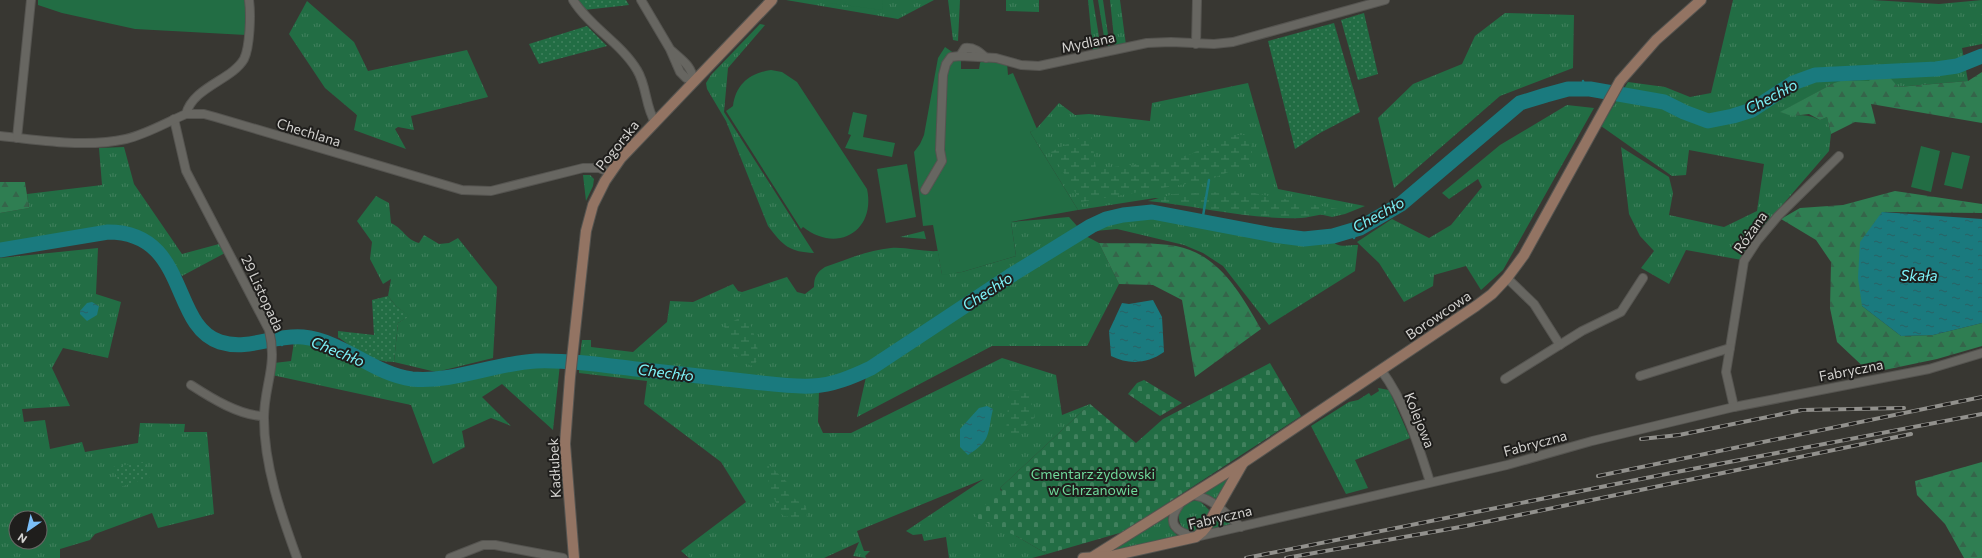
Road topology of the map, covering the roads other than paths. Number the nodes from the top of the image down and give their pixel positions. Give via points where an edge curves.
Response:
1 (31, 0) edge
2 (250, 0) edge
3 (573, 0) edge
4 (641, 0) edge
5 (772, 0) edge
6 (1197, 0) edge
7 (1384, 0) edge
8 (1701, 0) edge
9 (1196, 44) junction
10 (694, 81) junction
11 (186, 114) junction
12 (174, 119) junction
13 (655, 122) junction
14 (0, 136) edge
15 (17, 138) junction
16 (1839, 156) dead end
17 (611, 173) junction
18 (925, 190) dead end
19 (1507, 278) junction
20 (1643, 278) dead end
21 (1560, 345) junction
22 (1730, 348) junction
23 (1982, 353) edge
24 (1381, 370) junction
25 (1640, 376) dead end
26 (570, 377) joint
27 (1505, 379) dead end
28 (191, 385) dead end
29 (1734, 407) junction
30 (264, 416) junction
31 (1244, 462) junction
32 (1430, 482) junction
33 (1191, 495) junction
34 (1181, 501) junction
35 (1217, 507) junction
36 (1241, 527) junction
37 (1196, 537) junction
38 (1095, 557) edge
39 (297, 558) edge
40 (450, 558) edge
41 (563, 558) edge
42 (574, 558) edge
43 (1083, 558) edge

1 - 15 street
2 - 11 street via 251,16 244,59 198,95 189,105
3 - 13 street via 593,25 637,70 645,90 648,108
4 - 10 street via 670,49 688,65
5 - 10 street, Pogorska
6 - 9 street
7 - 9 street, Mydlana via 1233,42
8 - 19 street, Borowcowa via 1656,40 1620,81 1524,255
9 - 18 street, Mydlana via 1147,43 1039,66 986,58 978,50 965,48 960,56 951,57 944,69 940,150 942,161
10 - 13 street, Pogorska
11 - 12 street, Chechlana
11 - 17 street, Chechlana via 215,117 462,190 498,190 583,168 599,168
12 - 15 street, Chechlana via 141,134 111,142 78,143
12 - 30 street, 29 Listopada via 186,171 269,330 272,364
13 - 17 street, Pogorska via 621,158
14 - 15 street, Chechlana
16 - 22 street, Różana via 1778,216 1744,261
17 - 26 street, Pogorska via 593,205 586,231
19 - 21 street via 1534,304
19 - 24 street, Borowcowa via 1476,306
20 - 21 street via 1621,312
21 - 27 street
22 - 25 street
22 - 29 street, Różana via 1726,372
23 - 29 street, Fabryczna via 1929,369
24 - 31 street, Borowcowa
24 - 32 street, Kolejowa via 1406,414
26 - 42 street, Kadłubek via 566,457
28 - 30 street via 229,406 255,416
29 - 32 street, Fabryczna via 1592,441 1521,462
30 - 39 street, 29 Listopada via 268,457 277,498
31 - 33 street, Borowcowa
31 - 35 street
32 - 36 street, Fabryczna
33 - 34 street, Borowcowa
33 - 35 street via 1201,495
34 - 37 street via 1174,511 1175,528
34 - 38 street, Borowcowa
35 - 36 street
35 - 37 street via 1202,532
36 - 37 street, Fabryczna
37 - 38 street, Fabryczna via 1112,556
38 - 43 street
40 - 41 street via 483,545 495,545

